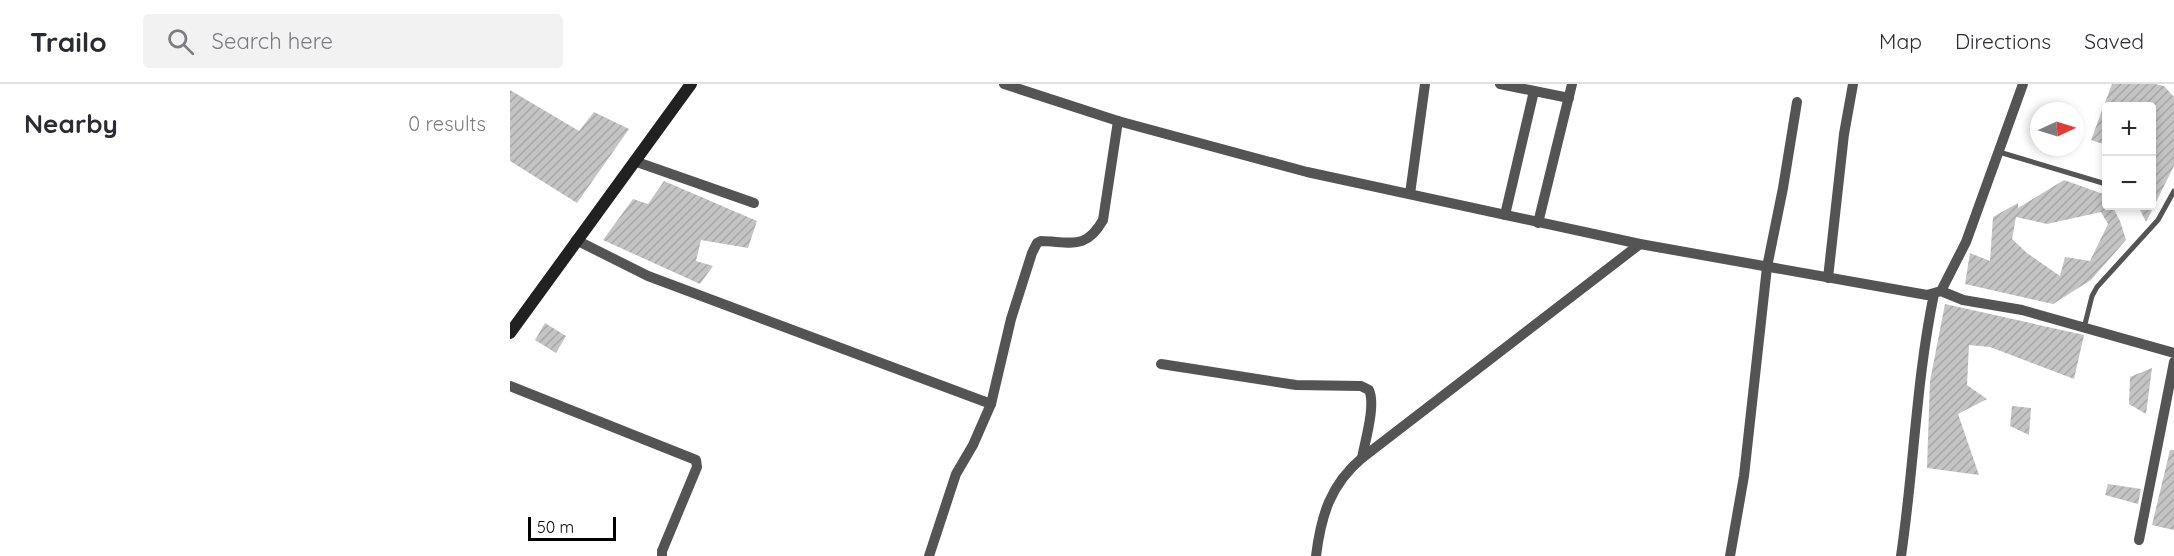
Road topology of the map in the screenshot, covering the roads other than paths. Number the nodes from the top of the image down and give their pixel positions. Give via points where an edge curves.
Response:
1 (691, 84) edge
2 (1004, 84) edge
3 (1425, 84) edge
4 (1500, 84) edge
5 (1572, 84) edge
6 (1852, 84) edge
7 (2023, 84) edge
8 (1534, 91) junction
9 (1569, 98) junction
10 (1797, 102) dead end
11 (1118, 121) junction
12 (1999, 152) junction
13 (634, 161) junction
14 (2102, 183) edge
15 (2174, 191) edge
16 (1410, 194) junction
17 (754, 202) dead end
18 (1505, 215) junction
19 (1538, 223) junction
20 (576, 240) junction
21 (1640, 244) junction
22 (1767, 267) junction
23 (1828, 278) junction
24 (1937, 292) junction
25 (2084, 327) junction
26 (510, 333) edge
27 (2174, 353) edge
28 (2174, 362) edge
29 (1161, 364) dead end
30 (510, 386) edge
31 (991, 404) junction
32 (1362, 458) junction
33 (2139, 540) dead end
34 (662, 556) edge
35 (929, 556) edge
36 (1316, 556) edge
37 (1730, 556) edge
38 (1901, 556) edge

1 - 13 main road
2 - 11 street
3 - 16 street
4 - 8 street
5 - 9 street
6 - 23 street
7 - 12 street
8 - 9 street
8 - 18 street
9 - 19 street
10 - 22 street
11 - 16 street via 1307,172
11 - 31 street via 1102,220 1097,231 1080,243 1037,243 1011,319
12 - 14 lane
12 - 24 street via 1966,242
13 - 17 street
13 - 20 main road
15 - 25 lane via 2158,220 2097,287
16 - 18 street
18 - 19 street
19 - 21 street
20 - 26 main road
20 - 31 street via 648,276
21 - 22 street
21 - 32 street
22 - 23 street
22 - 37 street via 1744,476
23 - 24 street via 1918,294
24 - 25 street
24 - 38 street via 1923,361
25 - 27 street
28 - 33 street
29 - 32 street via 1296,385 1355,386 1369,390 1371,405
30 - 34 street via 696,460 697,467
31 - 35 street via 956,474
32 - 36 street via 1346,472 1323,513

